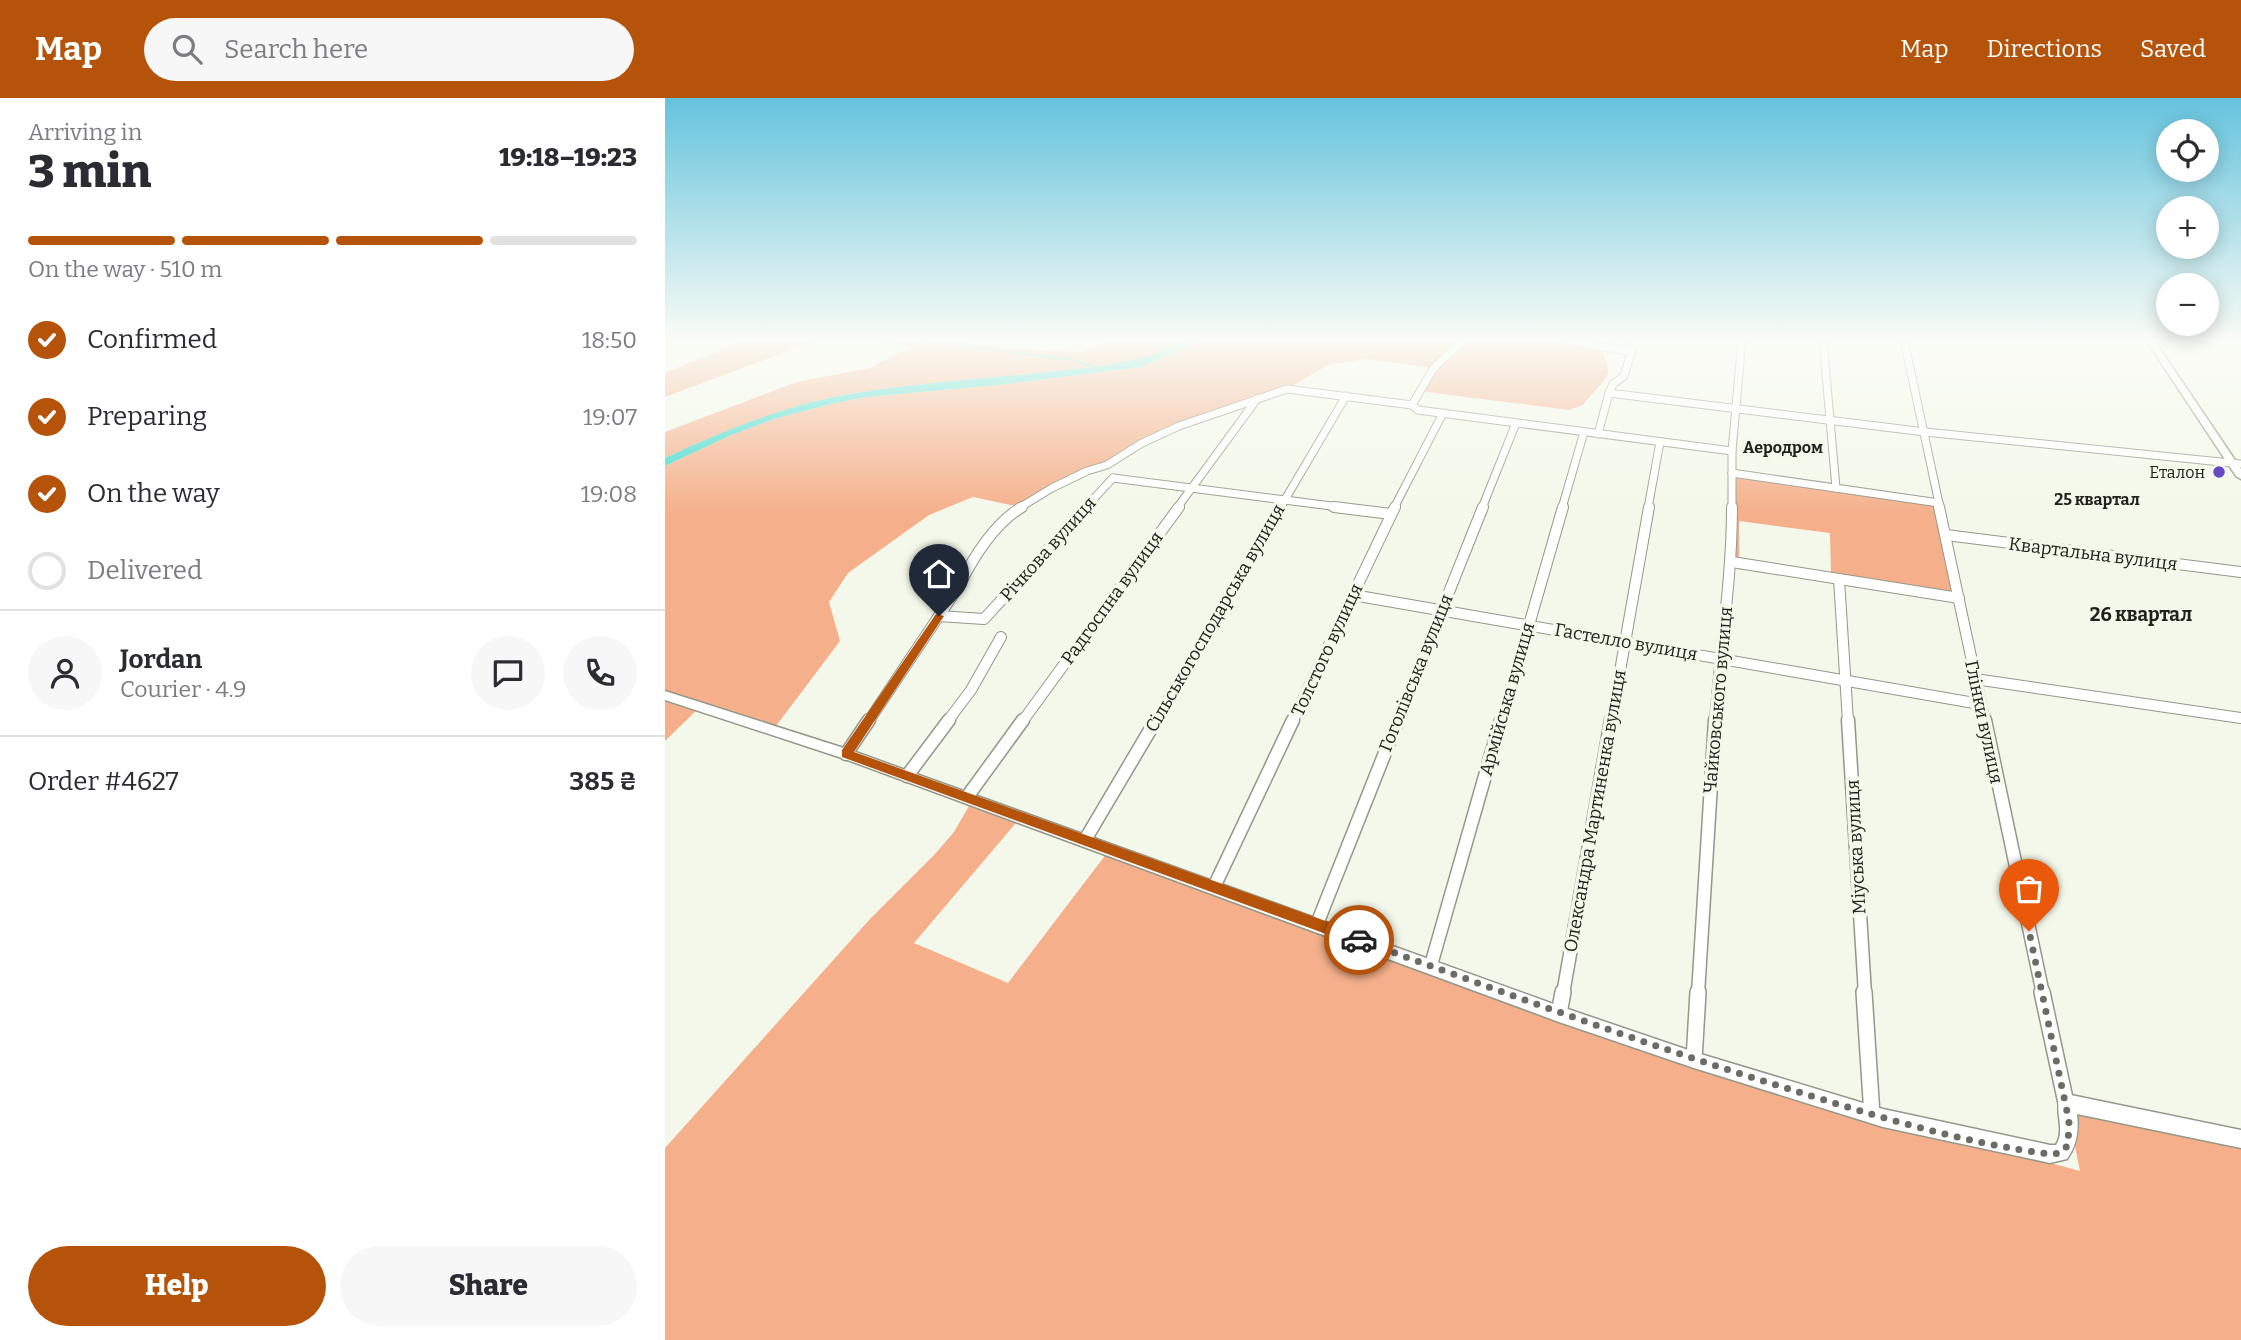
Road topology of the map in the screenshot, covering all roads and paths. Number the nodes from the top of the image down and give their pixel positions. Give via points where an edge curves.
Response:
1 (1260, 398) edge
2 (1345, 398) edge
3 (1360, 398) edge
4 (1416, 398) edge
5 (1608, 398) edge
6 (1651, 398) edge
7 (1737, 398) edge
8 (1827, 398) edge
9 (1917, 398) edge
10 (2191, 398) edge
11 (1257, 399) junction
12 (1412, 405) junction
13 (1736, 408) junction
14 (1443, 413) junction
15 (1828, 420) junction
16 (1516, 423) junction
17 (1584, 432) junction
18 (1925, 432) junction
19 (1598, 434) junction
20 (1660, 442) junction
21 (1732, 451) junction
22 (2237, 464) edge
23 (1107, 466) junction
24 (1732, 473) junction
25 (2241, 476) edge
26 (1112, 478) junction
27 (1192, 488) junction
28 (1836, 488) junction
29 (1284, 500) junction
30 (1940, 503) junction
31 (1391, 514) junction
32 (1946, 535) junction
33 (1732, 562) junction
34 (2241, 572) edge
35 (1839, 579) junction
36 (1353, 595) junction
37 (1959, 598) junction
38 (1440, 610) junction
39 (939, 616) junction
40 (1529, 625) junction
41 (1001, 637) dead end
42 (1624, 642) junction
43 (1719, 659) junction
44 (1975, 678) junction
45 (1846, 681) junction
46 (665, 695) edge
47 (1980, 704) junction
48 (2241, 718) edge
49 (846, 754) junction
50 (907, 776) junction
51 (967, 797) junction
52 (1085, 840) junction
53 (1214, 887) junction
54 (1317, 924) junction
55 (1431, 965) junction
56 (1559, 1014) junction
57 (1694, 1060) junction
58 (2066, 1103) junction
59 (1872, 1115) junction
60 (2241, 1139) edge

1 - 11 street
2 - 29 street, Сільськогосподарська вулиця
3 - 12 street
4 - 12 street
5 - 19 street
6 - 13 street
7 - 13 street, Чайковського вулиця
8 - 15 street
9 - 18 street, Глінки вулиця
10 - 22 street
11 - 23 street via 1179,426
11 - 27 street, Радгоспна вулиця
12 - 14 street
13 - 15 street
13 - 21 street, Чайковського вулиця
14 - 16 street
14 - 31 street, Толстого вулиця
15 - 18 street
15 - 28 street
16 - 17 street
16 - 38 street, Гоголівська вулиця
17 - 19 street
17 - 40 street, Армійська вулиця
18 - 22 street
18 - 30 street, Глінки вулиця
19 - 20 street
20 - 21 street
20 - 42 street, Олександра Мартиненка вулиця
21 - 24 street, Чайковського вулиця
22 - 25 street
23 - 26 street
23 - 39 street via 1052,488 1012,513 971,563
24 - 28 street
24 - 33 street, Чайковського вулиця
26 - 27 street
26 - 39 street, Річкова вулиця via 984,619
27 - 29 street
27 - 51 street, Радгоспна вулиця
28 - 30 street
29 - 31 street
29 - 52 street, Сільськогосподарська вулиця
30 - 32 street, Глінки вулиця
31 - 36 street, Толстого вулиця
32 - 34 street, Квартальна вулиця
32 - 37 street, Глінки вулиця
33 - 35 street
33 - 43 street, Чайковського вулиця
35 - 37 street
35 - 45 street, Міуська вулиця
36 - 38 street, Гастелло вулиця
36 - 53 street, Толстого вулиця
37 - 44 street, Глінки вулиця
38 - 40 street, Гастелло вулиця
38 - 54 street, Гоголівська вулиця
39 - 49 street
40 - 42 street, Гастелло вулиця
40 - 55 street, Армійська вулиця
41 - 50 street via 971,690
42 - 43 street, Гастелло вулиця
42 - 56 street, Олександра Мартиненка вулиця
43 - 45 street, Гастелло вулиця
43 - 57 street, Чайковського вулиця
44 - 47 street, Глінки вулиця
44 - 48 street
45 - 47 street, Гастелло вулиця
45 - 59 street, Міуська вулиця
46 - 49 street
47 - 58 street, Глінки вулиця
49 - 50 street
50 - 51 street
51 - 52 street
52 - 53 street
53 - 54 street
54 - 55 street
55 - 56 street
56 - 57 street
57 - 59 street
58 - 59 street via 2068,1145 2061,1153 2050,1154
58 - 60 street

